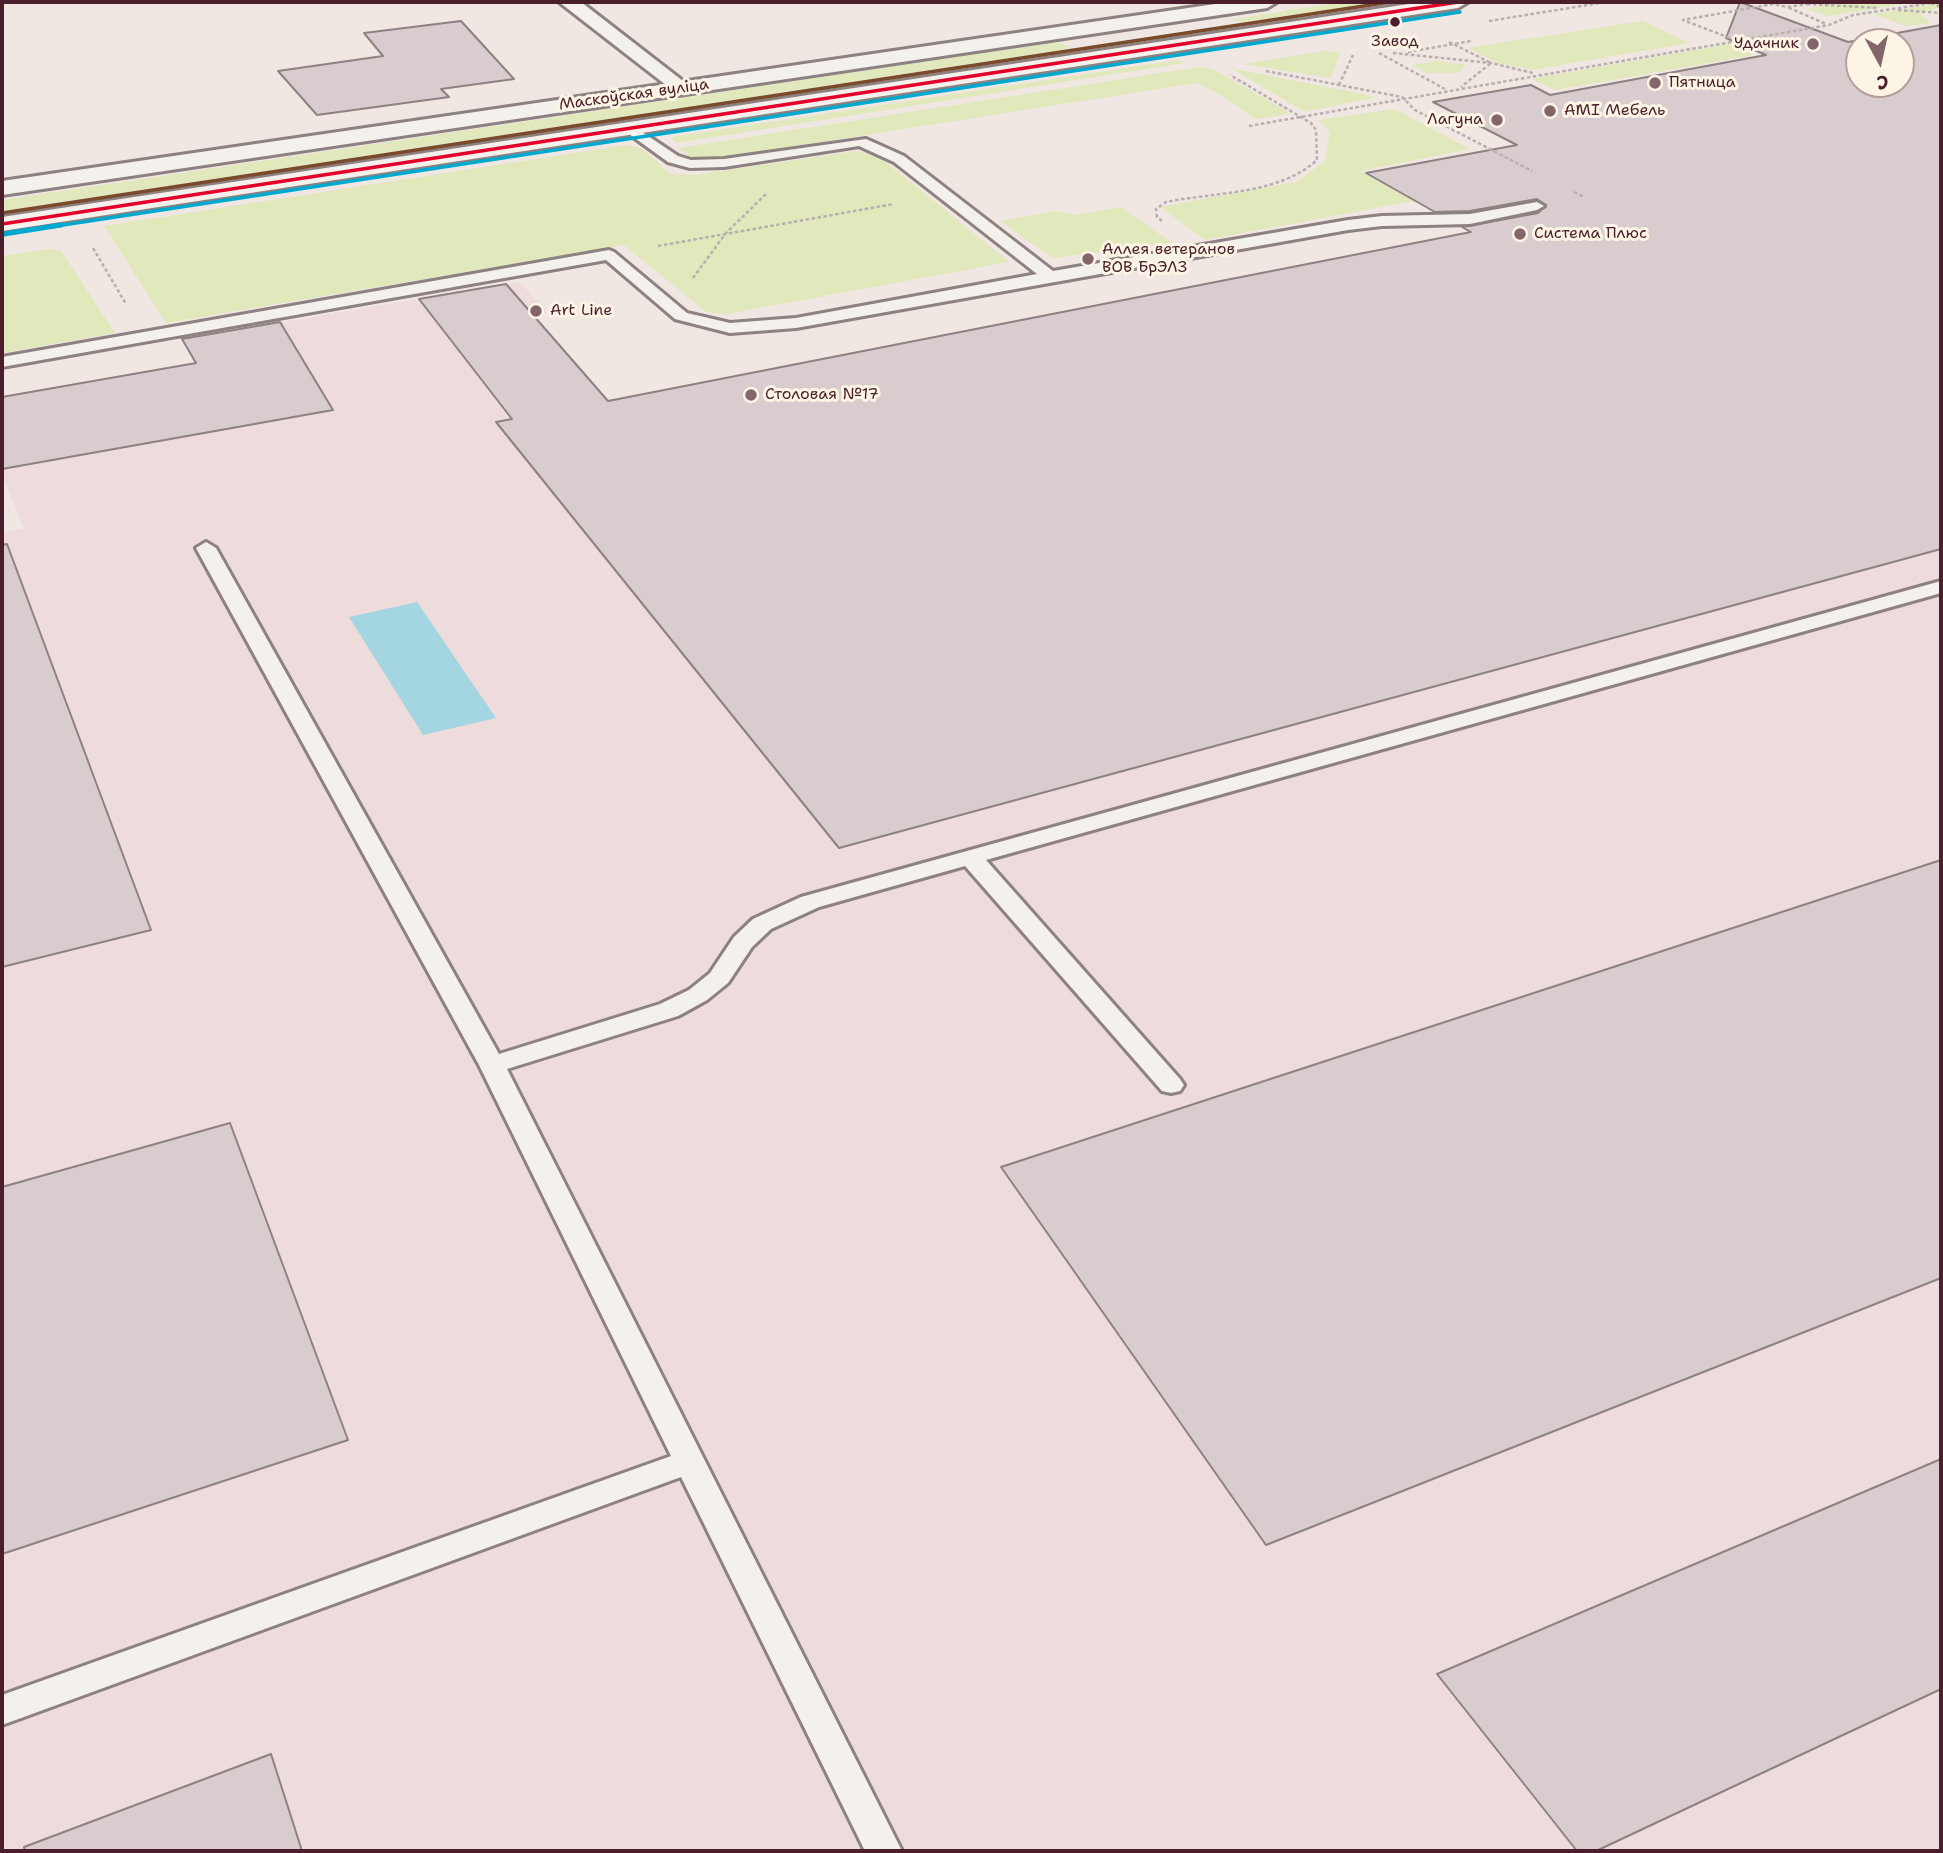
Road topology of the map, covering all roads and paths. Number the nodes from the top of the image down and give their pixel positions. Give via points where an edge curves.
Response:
1 (569, 2) edge
2 (1267, 2) edge
3 (1458, 2) edge
4 (1823, 2) edge
5 (1929, 2) edge
6 (1938, 2) edge
7 (1807, 4) junction
8 (1941, 7) edge
9 (1222, 8) junction
10 (1787, 8) junction
11 (1888, 9) junction
12 (1941, 13) edge
13 (1829, 25) junction
14 (1262, 32) junction
15 (1034, 36) junction
16 (1442, 38) dead end
17 (1736, 40) junction
18 (1471, 41) dead end
19 (1454, 44) junction
20 (1354, 53) dead end
21 (1401, 54) junction
22 (1077, 60) junction
23 (1491, 63) junction
24 (1221, 70) dead end
25 (1260, 70) dead end
26 (1537, 74) junction
27 (1339, 85) junction
28 (1460, 87) junction
29 (682, 88) junction
30 (1446, 90) junction
31 (1402, 97) junction
32 (1303, 117) junction
33 (1249, 126) dead end
34 (630, 128) junction
35 (809, 150) junction
36 (1493, 151) dead end
37 (2, 188) edge
38 (947, 194) junction
39 (1537, 206) dead end
40 (1161, 221) dead end
41 (2, 224) edge
42 (726, 233) junction
43 (88, 238) dead end
44 (609, 256) junction
45 (1050, 276) junction
46 (128, 309) dead end
47 (670, 309) junction
48 (2, 362) edge
49 (206, 548) dead end
50 (1941, 587) edge
51 (970, 857) junction
52 (492, 1065) junction
53 (1171, 1085) dead end
54 (688, 1462) junction
55 (2, 1710) edge
56 (884, 1851) edge

1 - 29 main road
2 - 9 main road, Маскоўская вуліца
3 - 14 main road, Маскоўская вуліца
4 - 7 path
5 - 6 path
5 - 8 path
5 - 11 path
7 - 10 path
7 - 11 path
9 - 14 main road via 1208,14 1209,21
9 - 15 main road, Маскоўская вуліца
10 - 13 path
10 - 17 path via 1773,5 1683,20
11 - 12 path
11 - 13 path
13 - 17 path
14 - 22 main road, Маскоўская вуліца
15 - 22 main road via 1087,46
15 - 29 main road, Маскоўская вуліца
16 - 19 path
17 - 26 path
18 - 19 path
19 - 21 path
19 - 23 path
20 - 27 path
21 - 23 path
21 - 30 path via 1375,51
22 - 34 main road, Маскоўская вуліца
23 - 26 path
23 - 28 path
24 - 32 path
25 - 27 path
26 - 28 path
27 - 31 path
28 - 30 path
29 - 37 main road, Маскоўская вуліца
30 - 31 path
31 - 32 path
31 - 36 path via 1415,110
32 - 33 path
32 - 40 path via 1316,130 1318,152 1307,171 1276,182 1166,202 1156,209
34 - 35 lane via 673,159 690,164
34 - 41 main road, Маскоўская вуліца
35 - 38 lane via 861,142 893,156
35 - 42 path
38 - 42 path
38 - 45 lane
39 - 45 lane via 1470,219 1382,220
42 - 44 path
42 - 47 path
43 - 46 path
44 - 47 lane
44 - 48 lane
45 - 47 lane via 774,326 709,326
49 - 52 lane
50 - 51 lane
51 - 52 lane via 785,911 743,942 719,978 698,995 669,1010
51 - 53 lane
52 - 54 lane
54 - 55 lane
54 - 56 lane

